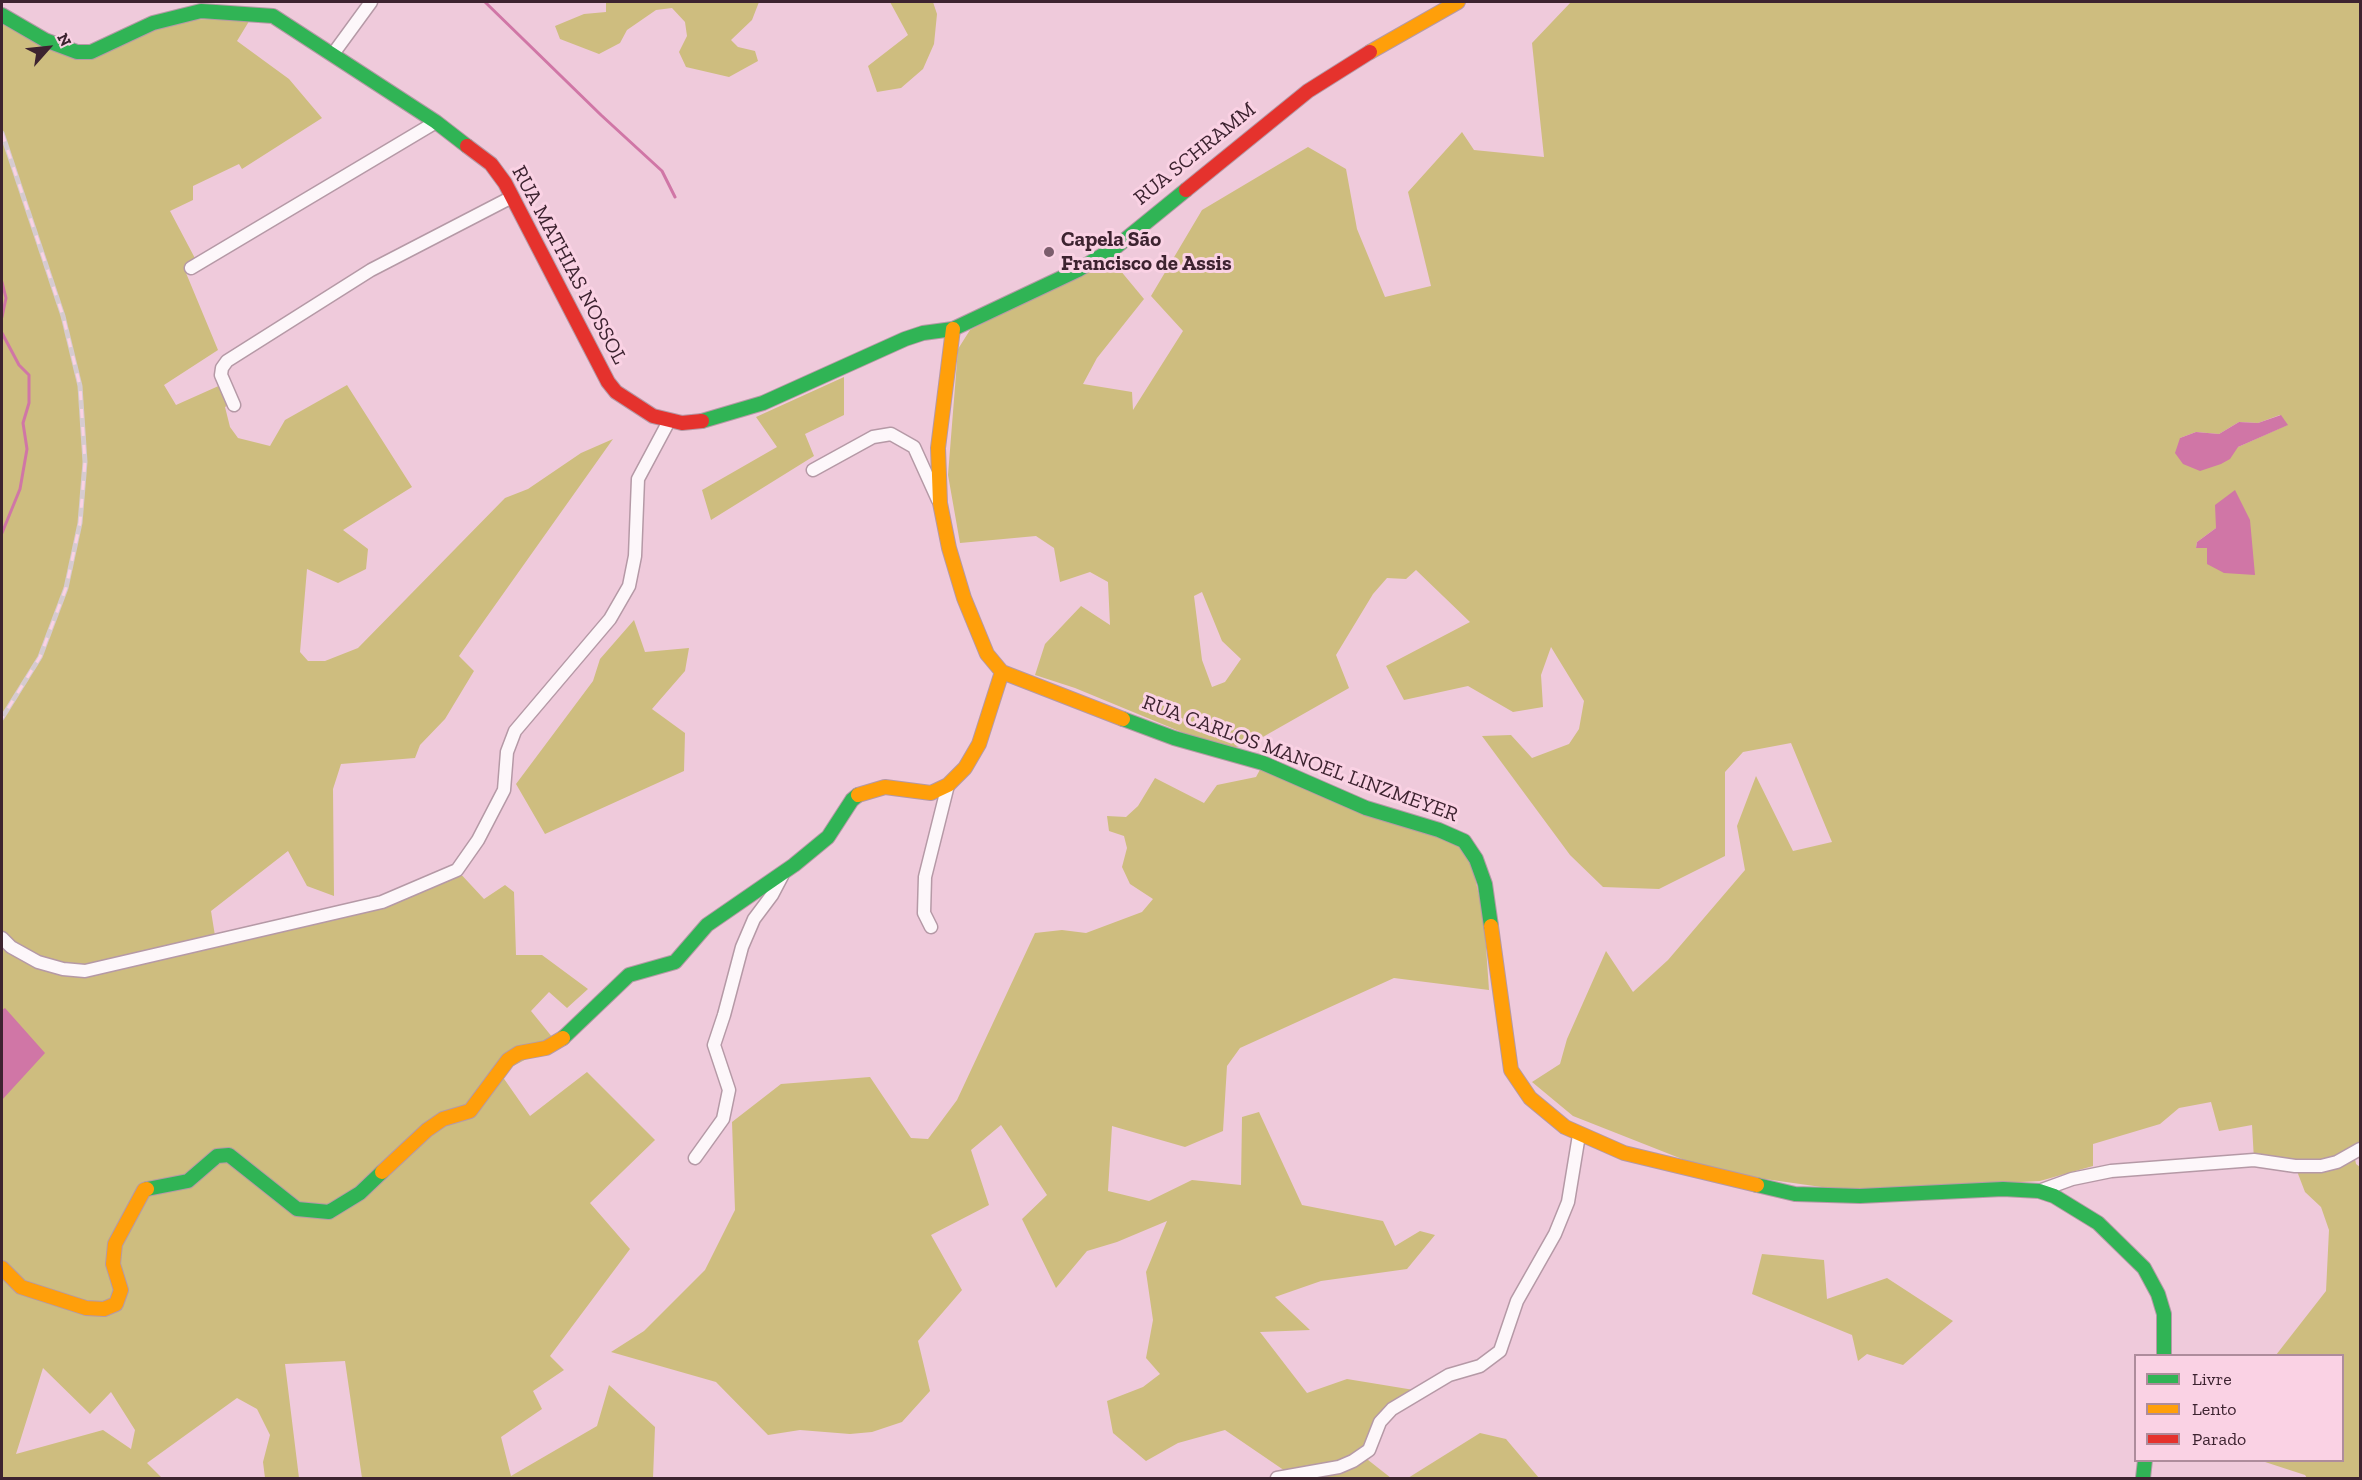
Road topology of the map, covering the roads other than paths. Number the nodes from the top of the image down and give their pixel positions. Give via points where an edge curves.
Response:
1 (371, 2) edge
2 (1458, 2) edge
3 (211, 6) edge
4 (2, 15) edge
5 (333, 54) junction
6 (436, 122) junction
7 (513, 197) junction
8 (191, 268) dead end
9 (953, 329) junction
10 (234, 405) dead end
11 (669, 421) junction
12 (813, 470) dead end
13 (940, 503) junction
14 (1002, 672) junction
15 (948, 785) junction
16 (783, 872) junction
17 (931, 927) dead end
18 (2, 938) edge
19 (1579, 1135) junction
20 (2361, 1149) edge
21 (695, 1158) dead end
22 (2039, 1191) junction
23 (2, 1268) edge
24 (2164, 1354) edge
25 (2145, 1462) edge
26 (1276, 1479) edge
27 (2143, 1479) edge

1 - 5 street
2 - 9 street, RUA SCHRAMM via 1308,91 1097,259
3 - 4 street, RUA MATHIAS NOSSOL via 153,23 91,52 63,49
3 - 5 street, RUA MATHIAS NOSSOL via 273,16
5 - 6 street, RUA MATHIAS NOSSOL
6 - 7 street, RUA MATHIAS NOSSOL via 482,156 500,174
6 - 8 street
7 - 10 street via 371,270 228,362 221,375
7 - 11 street, RUA MATHIAS NOSSOL via 608,382 636,407
9 - 11 street, RUA MATHIAS NOSSOL via 905,339 725,416 682,423
9 - 13 street via 938,448
11 - 18 street via 638,479 635,556 624,596 515,731 507,753 504,790 458,870 382,902 85,971 38,962
12 - 13 street via 873,437 891,434 914,447
13 - 14 street via 964,598 987,654
14 - 15 street via 979,744 965,768
14 - 19 street, RUA CARLOS MANOEL LINZMEYER via 1174,738 1263,763 1366,808 1464,841 1485,884 1510,1070 1530,1098
15 - 16 street via 931,793 885,787 859,795 834,831
15 - 17 street via 925,877 924,913
16 - 21 street via 742,947 714,1045 729,1090 723,1119
16 - 23 street via 706,925 675,962 629,975 569,1035 546,1048 519,1053 508,1060 470,1111 443,1119 427,1130 360,1193 329,1212 297,1209 229,1155 217,1156 188,1181 144,1191 115,1244 113,1264 121,1290 116,1304 104,1309 86,1308 21,1287
19 - 22 street, RUA CARLOS MANOEL LINZMEYER via 1624,1153 1795,1194
19 - 26 street via 1568,1202 1555,1234 1521,1292 1500,1351 1480,1366 1449,1375 1392,1409 1380,1422 1370,1450 1353,1461
20 - 22 street via 2321,1166 2254,1160 2111,1171
22 - 24 street, RUA CARLOS MANOEL LINZMEYER via 2098,1223 2144,1268 2164,1314
25 - 27 street

